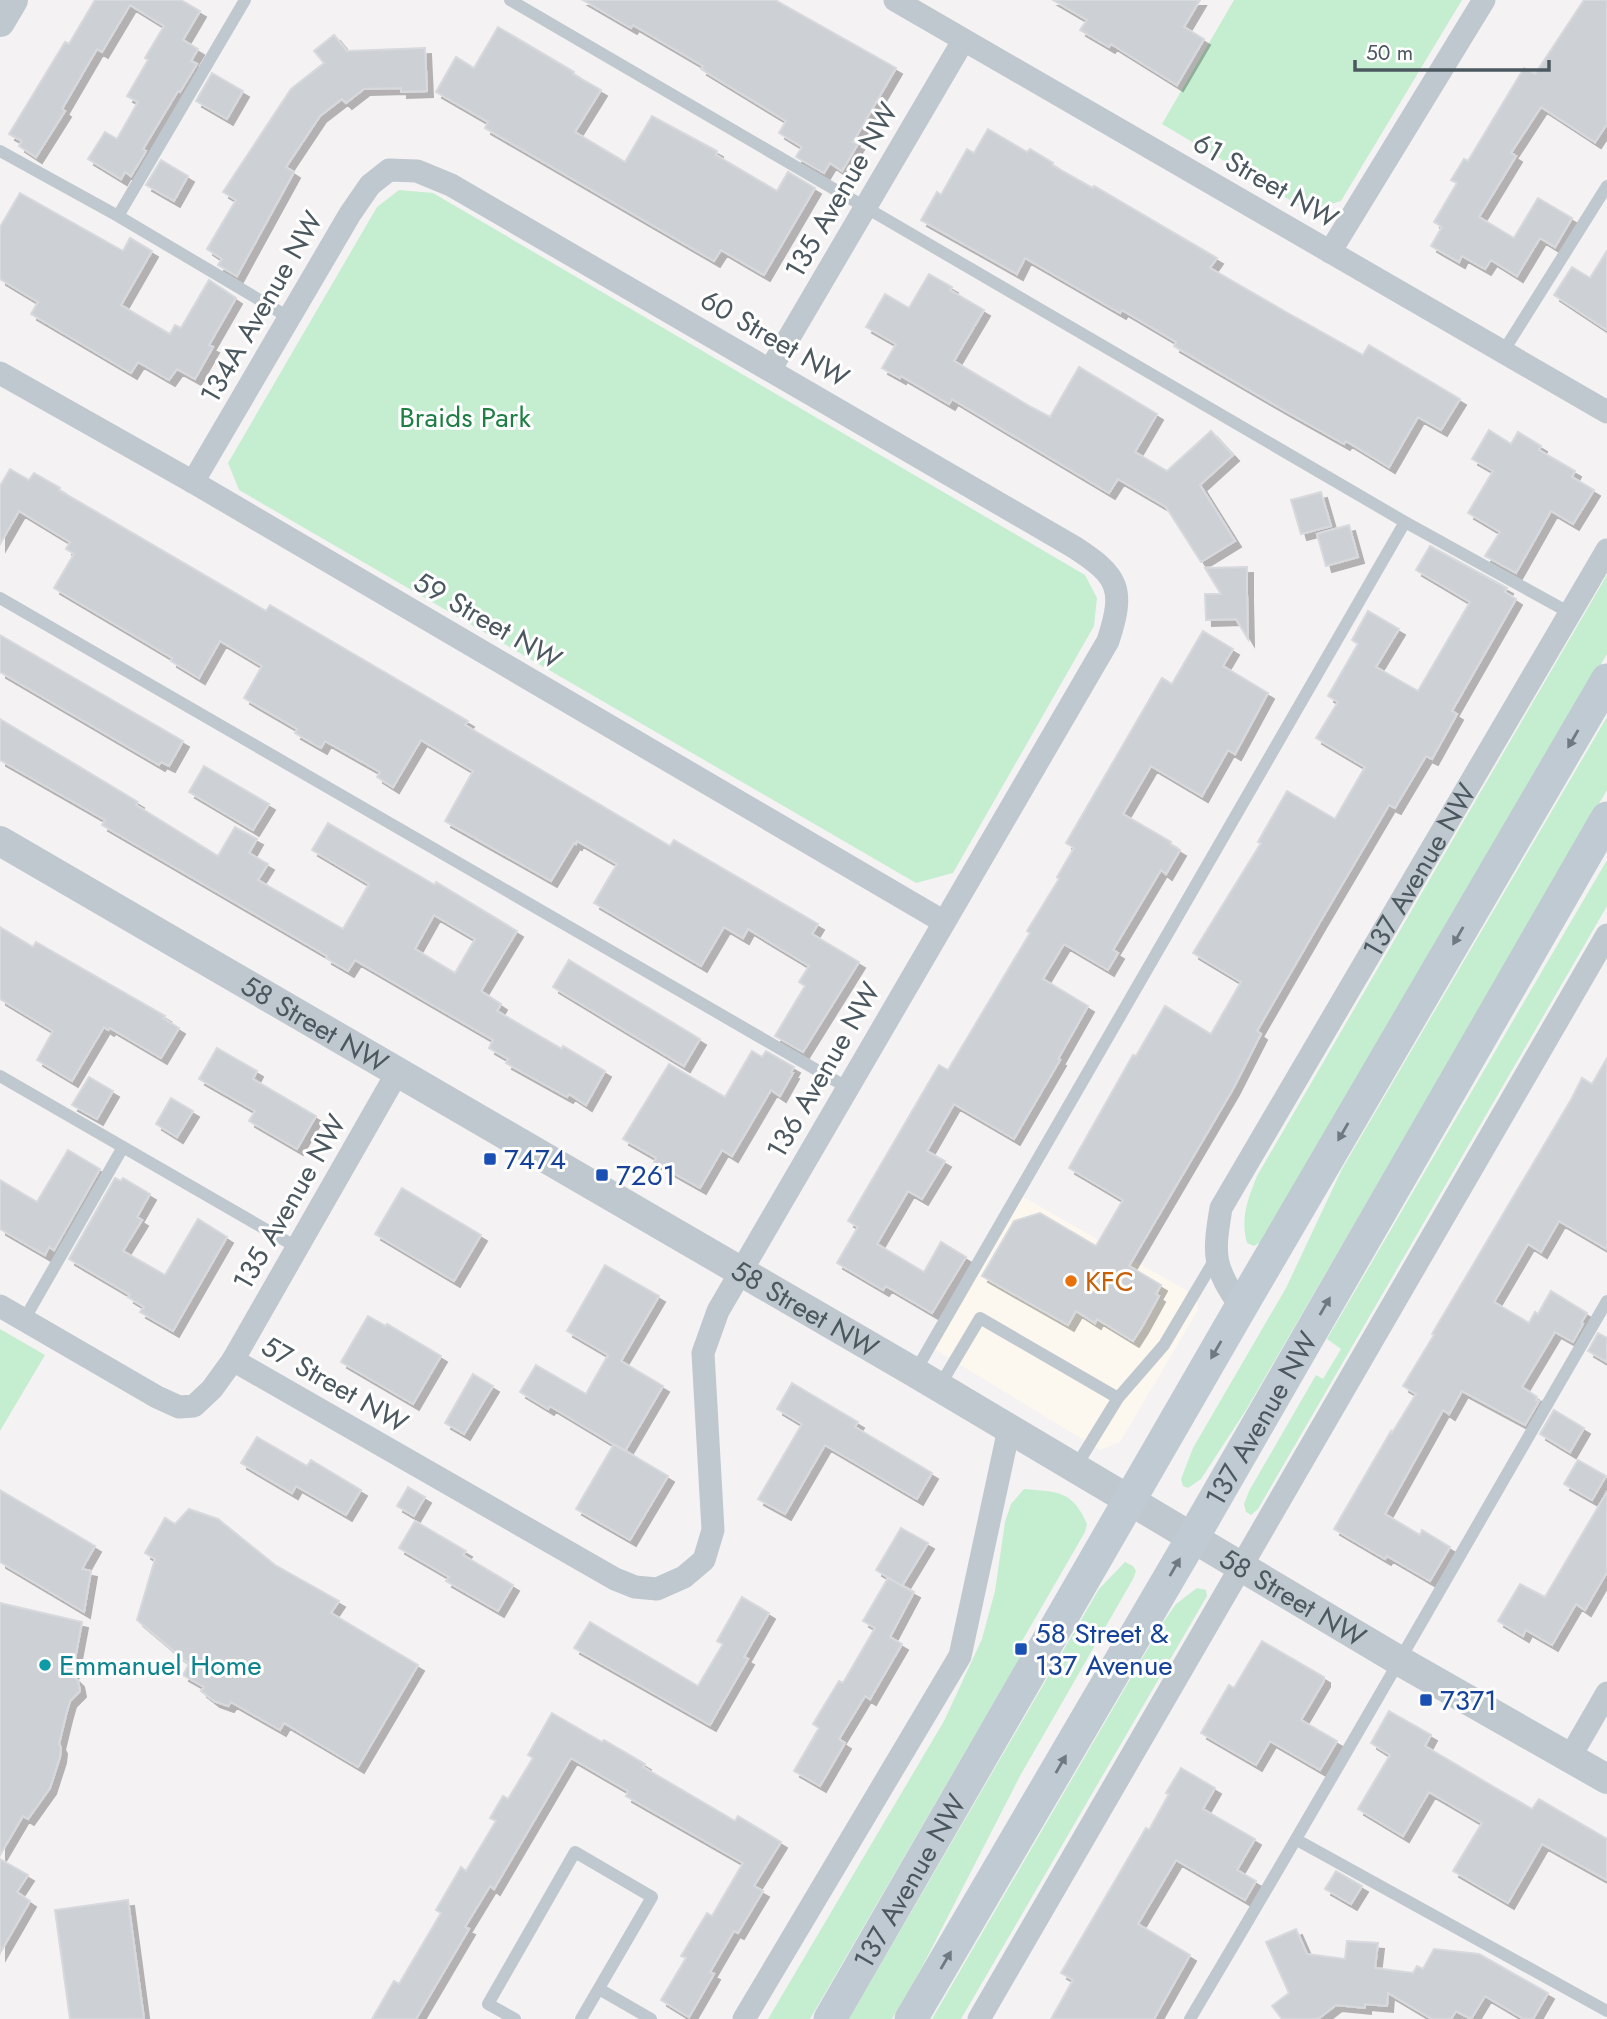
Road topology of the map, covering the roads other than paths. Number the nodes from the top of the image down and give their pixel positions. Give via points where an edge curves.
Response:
1 (13, 0) edge
2 (245, 0) edge
3 (510, 0) edge
4 (895, 0) edge
5 (1484, 0) edge
6 (0, 22) edge
7 (964, 41) junction
8 (0, 151) edge
9 (389, 170) joint
10 (1607, 186) edge
11 (866, 206) junction
12 (118, 216) junction
13 (1330, 252) junction
14 (289, 317) junction
15 (1503, 352) junction
16 (770, 370) junction
17 (0, 373) edge
18 (1607, 412) edge
19 (193, 482) junction
20 (1405, 522) junction
21 (1607, 550) edge
22 (1116, 585) joint
23 (0, 598) edge
24 (1570, 614) junction
25 (1607, 680) edge
26 (1607, 818) edge
27 (0, 841) edge
28 (944, 922) junction
29 (1607, 935) edge
30 (397, 1073) junction
31 (0, 1076) edge
32 (848, 1088) junction
33 (123, 1147) junction
34 (298, 1248) junction
35 (1217, 1256) junction
36 (740, 1272) junction
37 (1607, 1301) edge
38 (0, 1306) edge
39 (1241, 1307) junction
40 (23, 1320) junction
41 (233, 1360) junction
42 (927, 1379) junction
43 (1118, 1398) junction
44 (1009, 1429) junction
45 (1075, 1468) junction
46 (1129, 1500) junction
47 (1192, 1537) junction
48 (1240, 1566) junction
49 (657, 1589) joint
50 (1398, 1660) junction
51 (1607, 1693) edge
52 (1570, 1757) junction
53 (1607, 1779) edge
54 (1297, 1840) junction
55 (598, 1989) junction
56 (1607, 2011) edge
57 (515, 2019) edge
58 (581, 2019) edge
59 (651, 2019) edge
60 (744, 2019) edge
61 (830, 2019) edge
62 (912, 2019) edge
63 (978, 2019) edge
64 (1190, 2019) edge

1 - 6 street
2 - 12 lane
3 - 11 lane
4 - 7 street, 61 Street NW
5 - 13 street
7 - 11 street, 135 Avenue NW
7 - 13 street, 61 Street NW
8 - 12 lane
9 - 14 street, 134A Avenue NW via 370,185 350,214
9 - 16 street, 60 Street NW via 417,171 451,185
10 - 15 lane
11 - 16 street, 135 Avenue NW
11 - 20 lane
12 - 14 lane
13 - 15 street, 61 Street NW
14 - 19 street, 134A Avenue NW
15 - 18 street, 61 Street NW
16 - 22 street, 60 Street NW via 1074,547 1101,564
17 - 19 street, 59 Street NW
19 - 28 street, 59 Street NW
20 - 24 lane
20 - 42 lane
21 - 24 street, 137 Avenue NW
22 - 28 street, 136 Avenue NW via 1117,613 1108,641
23 - 32 lane
24 - 35 street, 137 Avenue NW via 1221,1208
25 -> 39 main road, 137 Avenue NW
47 -> 26 main road, 137 Avenue NW
27 - 30 street, 58 Street NW
28 - 32 street, 136 Avenue NW
29 - 48 street, 137 Avenue NW
30 - 34 street, 135 Avenue NW
30 - 36 street, 58 Street NW
31 - 33 lane
32 - 36 street, 136 Avenue NW
33 - 34 lane
33 - 40 lane
34 - 41 street, 135 Avenue NW
35 - 39 street, 137 Avenue NW via 1223,1280
35 - 43 lane via 1164,1345
36 - 42 street, 58 Street NW
36 - 49 street, 136 Avenue NW via 718,1311 703,1353 713,1530 704,1560 684,1577
37 - 50 lane
38 - 40 street, 57 Street NW
39 -> 46 main road, 137 Avenue NW
40 - 41 street, 57 Street NW via 179,1407 194,1406
41 - 49 street, 57 Street NW via 615,1579
42 - 43 lane via 981,1318
42 - 44 street, 58 Street NW
43 - 45 lane
44 - 45 street, 58 Street NW
44 - 60 street via 960,1656
45 - 46 street, 58 Street NW
46 - 47 street, 58 Street NW
46 - 61 main road, 137 Avenue NW
47 - 48 street, 58 Street NW
62 -> 47 main road, 137 Avenue NW
48 - 50 street, 58 Street NW
48 - 63 street, 137 Avenue NW
50 - 52 street, 58 Street NW
50 - 54 lane
51 - 52 street
52 - 53 street, 58 Street NW
54 - 56 lane
54 - 64 lane
55 - 57 lane via 652,1897 575,1853 488,2004
55 - 58 lane
55 - 59 lane

